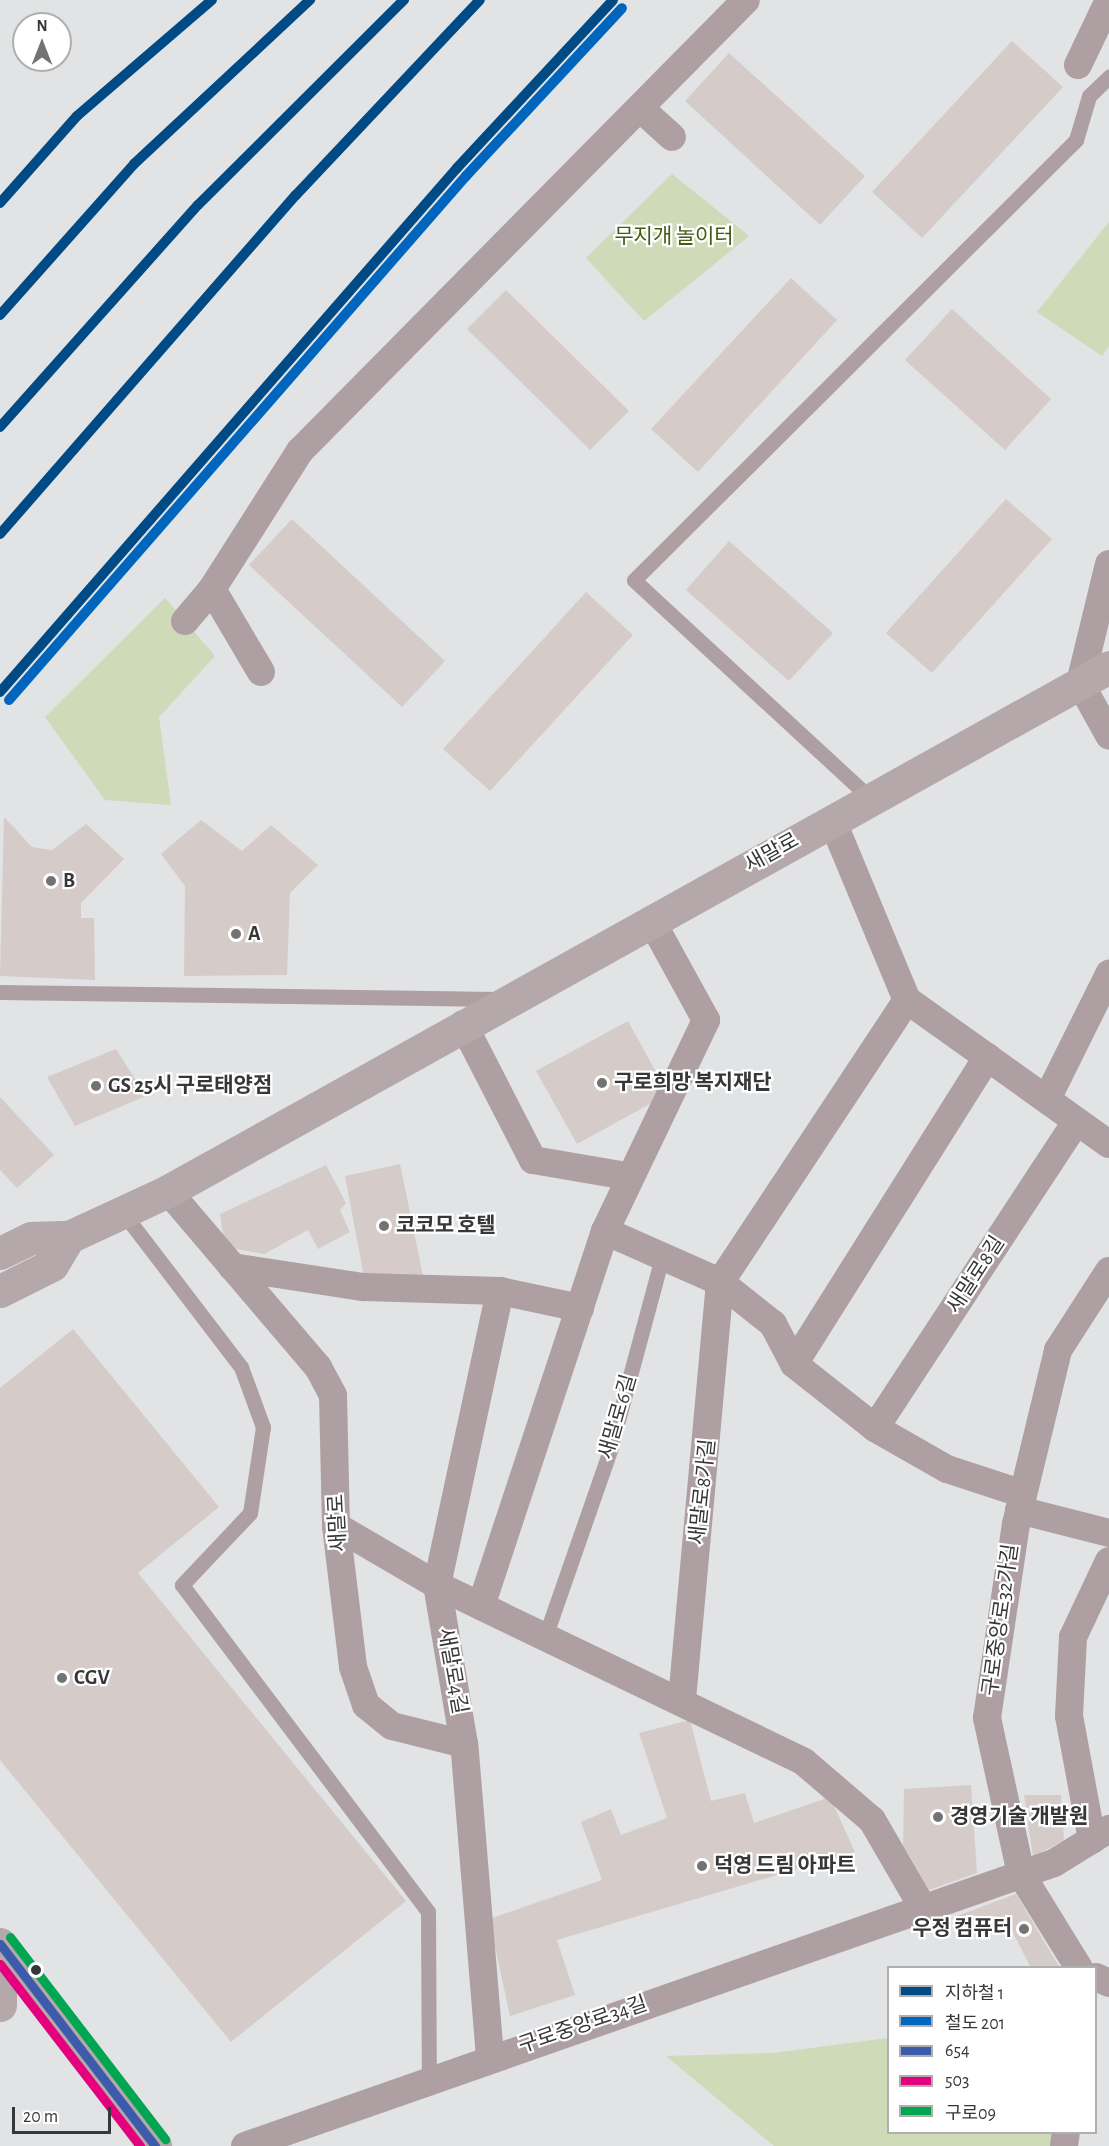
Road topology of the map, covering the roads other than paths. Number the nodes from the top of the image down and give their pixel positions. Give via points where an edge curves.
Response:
1 (746, 0) edge
2 (1109, 0) edge
3 (1078, 65) dead end
4 (1109, 77) edge
5 (640, 108) junction
6 (672, 137) dead end
7 (1109, 564) edge
8 (212, 589) junction
9 (185, 621) dead end
10 (1109, 667) edge
11 (261, 672) dead end
12 (1080, 682) junction
13 (1109, 735) edge
14 (870, 798) junction
15 (832, 820) junction
16 (651, 920) junction
17 (1109, 974) edge
18 (0, 992) edge
19 (507, 999) junction
20 (908, 1000) junction
21 (463, 1024) junction
22 (987, 1057) junction
23 (1047, 1100) junction
24 (1077, 1121) junction
25 (1109, 1144) edge
26 (627, 1176) junction
27 (168, 1191) junction
28 (124, 1214) junction
29 (605, 1231) junction
30 (69, 1237) junction
31 (0, 1253) edge
32 (663, 1254) junction
33 (232, 1267) junction
34 (1109, 1271) edge
35 (720, 1282) junction
36 (500, 1291) junction
37 (0, 1292) edge
38 (1100, 1304) edge
39 (580, 1308) junction
40 (794, 1364) junction
41 (875, 1428) junction
42 (1021, 1502) junction
43 (336, 1526) junction
44 (1109, 1533) edge
45 (1109, 1561) edge
46 (438, 1585) junction
47 (481, 1606) junction
48 (545, 1637) junction
49 (682, 1702) junction
50 (464, 1744) junction
51 (1100, 1834) edge
52 (1021, 1874) junction
53 (923, 1908) junction
54 (0, 1945) edge
55 (1078, 1966) edge
56 (0, 2005) edge
57 (490, 2057) junction
58 (429, 2078) junction
59 (155, 2146) edge
60 (245, 2146) edge

1 - 5 street
2 - 3 street
4 - 14 lane via 1089,96 1076,141 634,580
5 - 6 street
5 - 8 street via 300,451
7 - 12 street
8 - 9 street
8 - 11 street
10 - 12 street, 새말로
12 - 13 street
12 - 14 street, 새말로
14 - 15 street, 새말로
15 - 16 street, 새말로
15 - 20 street
16 - 19 street, 새말로
16 - 26 street via 706,1020
17 - 23 street
18 - 19 lane
19 - 21 street, 새말로
20 - 22 street
20 - 35 street, 새말로8가길
21 - 26 street via 533,1160
21 - 27 street, 새말로
22 - 23 street
22 - 40 street
23 - 24 street
24 - 25 street
24 - 41 street, 새말로8길
26 - 29 street
27 - 28 street, 새말로
27 - 33 street, 새말로
28 - 30 street, 새말로
28 - 58 lane via 242,1367 263,1427 250,1513 182,1585 428,1912
29 - 32 street
29 - 39 street
30 - 31 street, 새말로 via 31,1238
30 - 37 street via 52,1265
32 - 35 street
32 - 48 lane, 새말로6길 via 610,1450
33 - 36 street via 363,1287
33 - 43 street, 새말로 via 318,1367 333,1395
34 - 38 street, 구로중앙로32가길
35 - 40 street via 773,1323
35 - 49 street, 새말로8가길
36 - 39 street
36 - 46 street, 새말로4길
38 - 42 street, 구로중앙로32가길 via 1058,1350
39 - 47 street
40 - 41 street
41 - 42 street via 947,1468
42 - 44 street
42 - 52 street, 구로중앙로32가길 via 987,1718
43 - 46 street
43 - 50 street, 새말로 via 354,1667 366,1705 392,1726
45 - 51 street, 구로중앙로34길 via 1073,1637 1069,1716
46 - 47 street
46 - 50 street, 새말로4길
47 - 48 street
48 - 49 street
49 - 53 street via 804,1762 872,1820
50 - 57 street, 새말로4길
51 - 52 street, 구로중앙로34길 via 1054,1863
52 - 53 street, 구로중앙로34길
52 - 55 street, 구로중앙로32가길
53 - 57 street, 구로중앙로34길
54 - 56 street
54 - 59 street
57 - 58 street, 구로중앙로34길
58 - 60 street, 구로중앙로34길

